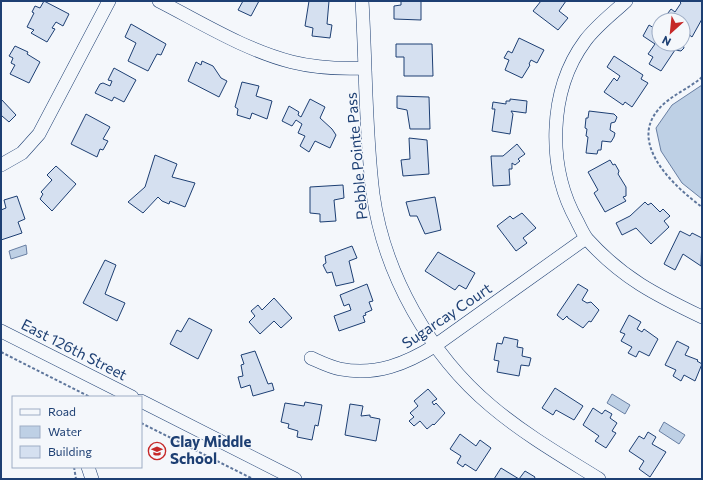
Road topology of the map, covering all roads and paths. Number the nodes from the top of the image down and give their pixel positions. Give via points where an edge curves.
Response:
1 (109, 1) edge
2 (159, 1) edge
3 (362, 1) edge
4 (626, 1) edge
5 (365, 68) junction
6 (702, 77) edge
7 (1, 165) edge
8 (702, 208) edge
9 (586, 238) junction
10 (702, 317) edge
11 (1, 331) edge
12 (436, 345) junction
13 (1, 352) edge
14 (311, 358) dead end
15 (114, 393) edge
16 (88, 396) edge
17 (128, 396) edge
18 (142, 402) edge
19 (142, 423) edge
20 (74, 468) edge
21 (88, 468) edge
22 (76, 479) edge
23 (92, 479) edge
24 (253, 479) edge
25 (295, 479) edge
26 (599, 479) edge

1 - 7 street via 39,134 22,153
2 - 5 street via 266,54 322,67
3 - 5 street, Pebble Pointe Pass
4 - 9 street via 585,42 560,96 555,136 560,178 566,197
5 - 12 street, Pebble Pointe Pass via 369,149 379,224 392,266 405,294
6 - 8 path via 658,110 650,124 649,132 652,151 664,173
9 - 10 street via 629,279
9 - 12 street, Sugarcay Court
11 - 15 street, East 126th Street
12 - 14 street, Sugarcay Court via 414,359 369,372 339,369
12 - 26 street, Pebble Pointe Pass via 468,386 490,406 531,436
13 - 16 path
15 - 17 street, East 126th Street
18 - 25 street
19 - 24 path
20 - 22 path
21 - 23 street

